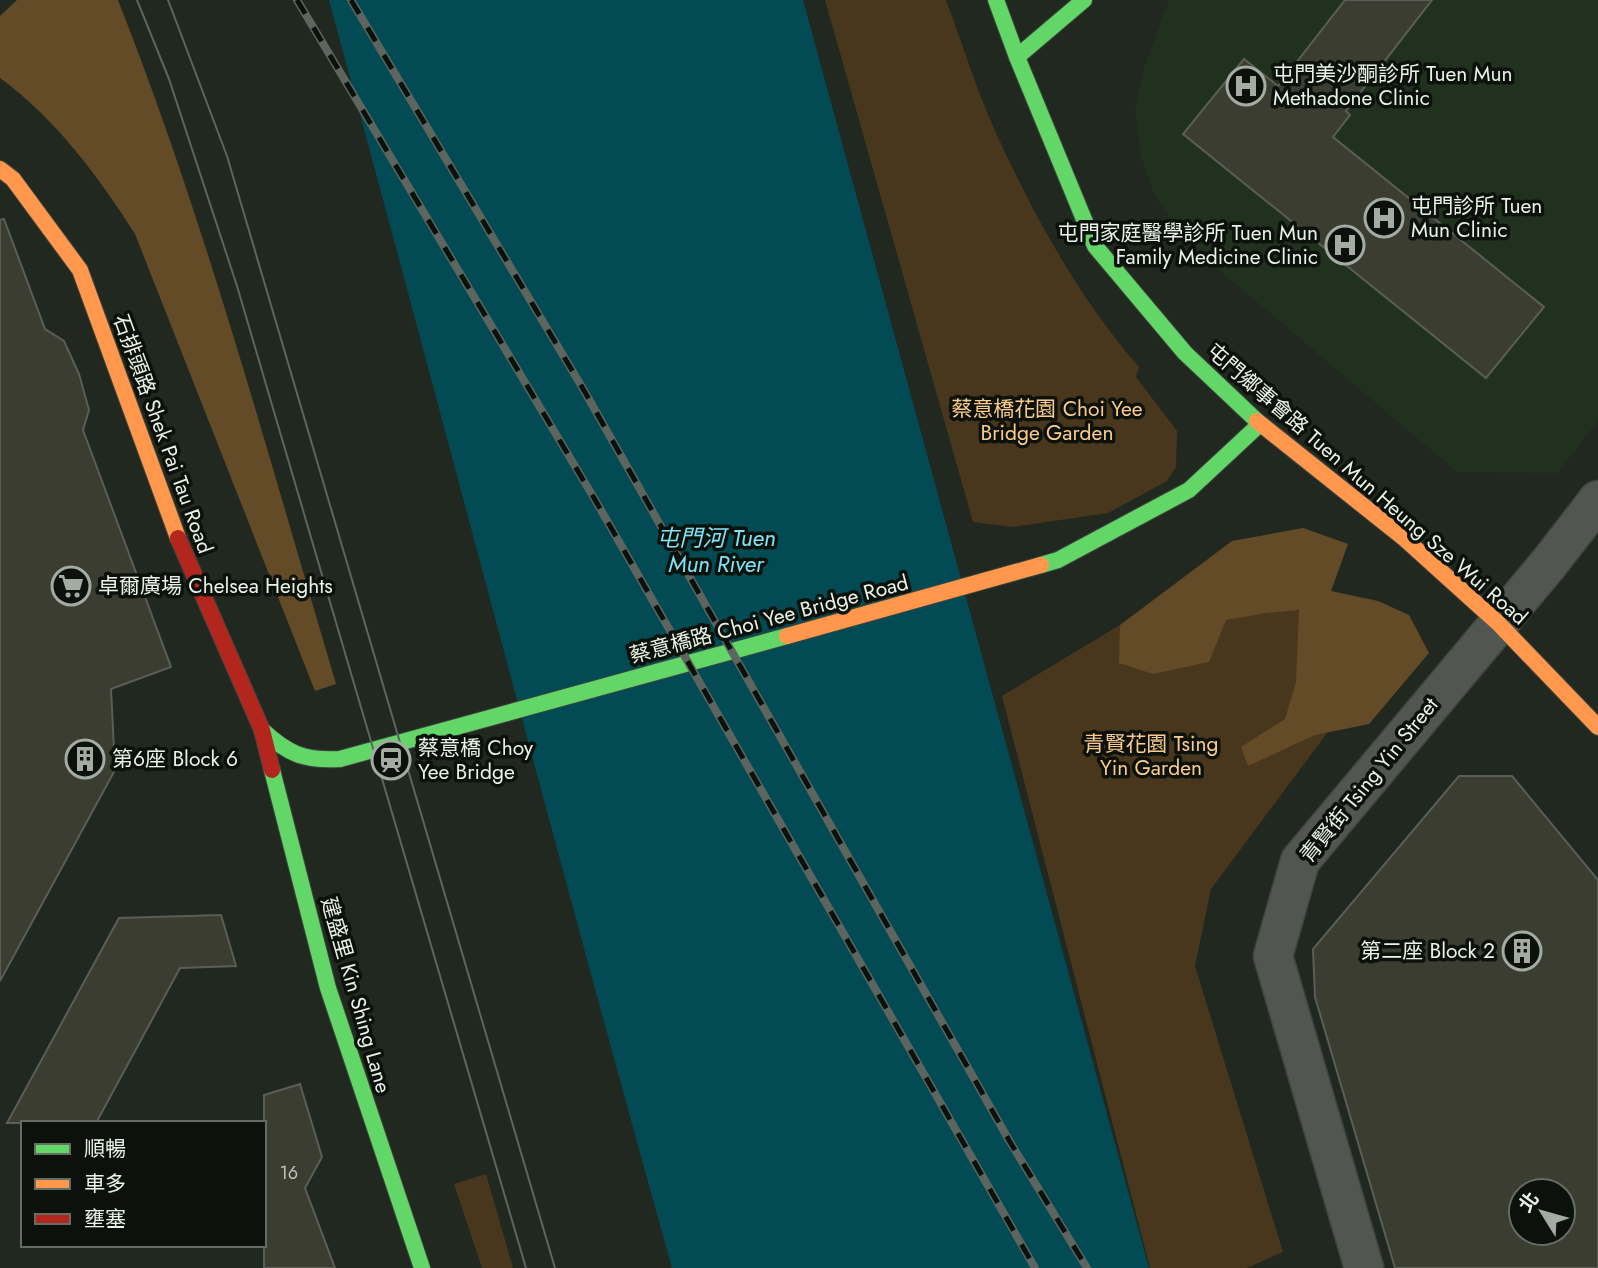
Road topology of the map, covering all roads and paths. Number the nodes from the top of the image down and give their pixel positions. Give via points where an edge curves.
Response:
1 (996, 0) edge
2 (1084, 0) edge
3 (1017, 57) junction
4 (0, 169) edge
5 (1260, 424) junction
6 (1598, 500) edge
7 (1498, 623) junction
8 (1598, 727) edge
9 (262, 730) junction
10 (422, 1268) edge
11 (1364, 1268) edge

1 - 3 main road, 屯門鄉事會路 Tuen Mun Heung Sze Wui Road
2 - 3 main road
3 - 5 main road, 屯門鄉事會路 Tuen Mun Heung Sze Wui Road via 1095,246 1185,353
4 - 9 main road, 石排頭路 Shek Pai Tau Road via 13,179 80,270 179,542
5 - 7 main road, 屯門鄉事會路 Tuen Mun Heung Sze Wui Road via 1405,539
5 - 9 main road, 蔡意橋路 Choi Yee Bridge Road via 1189,490 1058,560 341,759 298,757
6 - 7 street, 青賢街 Tsing Yin Street
7 - 8 main road, 屯門鄉事會路 Tuen Mun Heung Sze Wui Road
7 - 11 street, 青賢街 Tsing Yin Street via 1300,861 1273,956
9 - 10 main road, 建盛里 Kin Shing Lane via 332,1000

